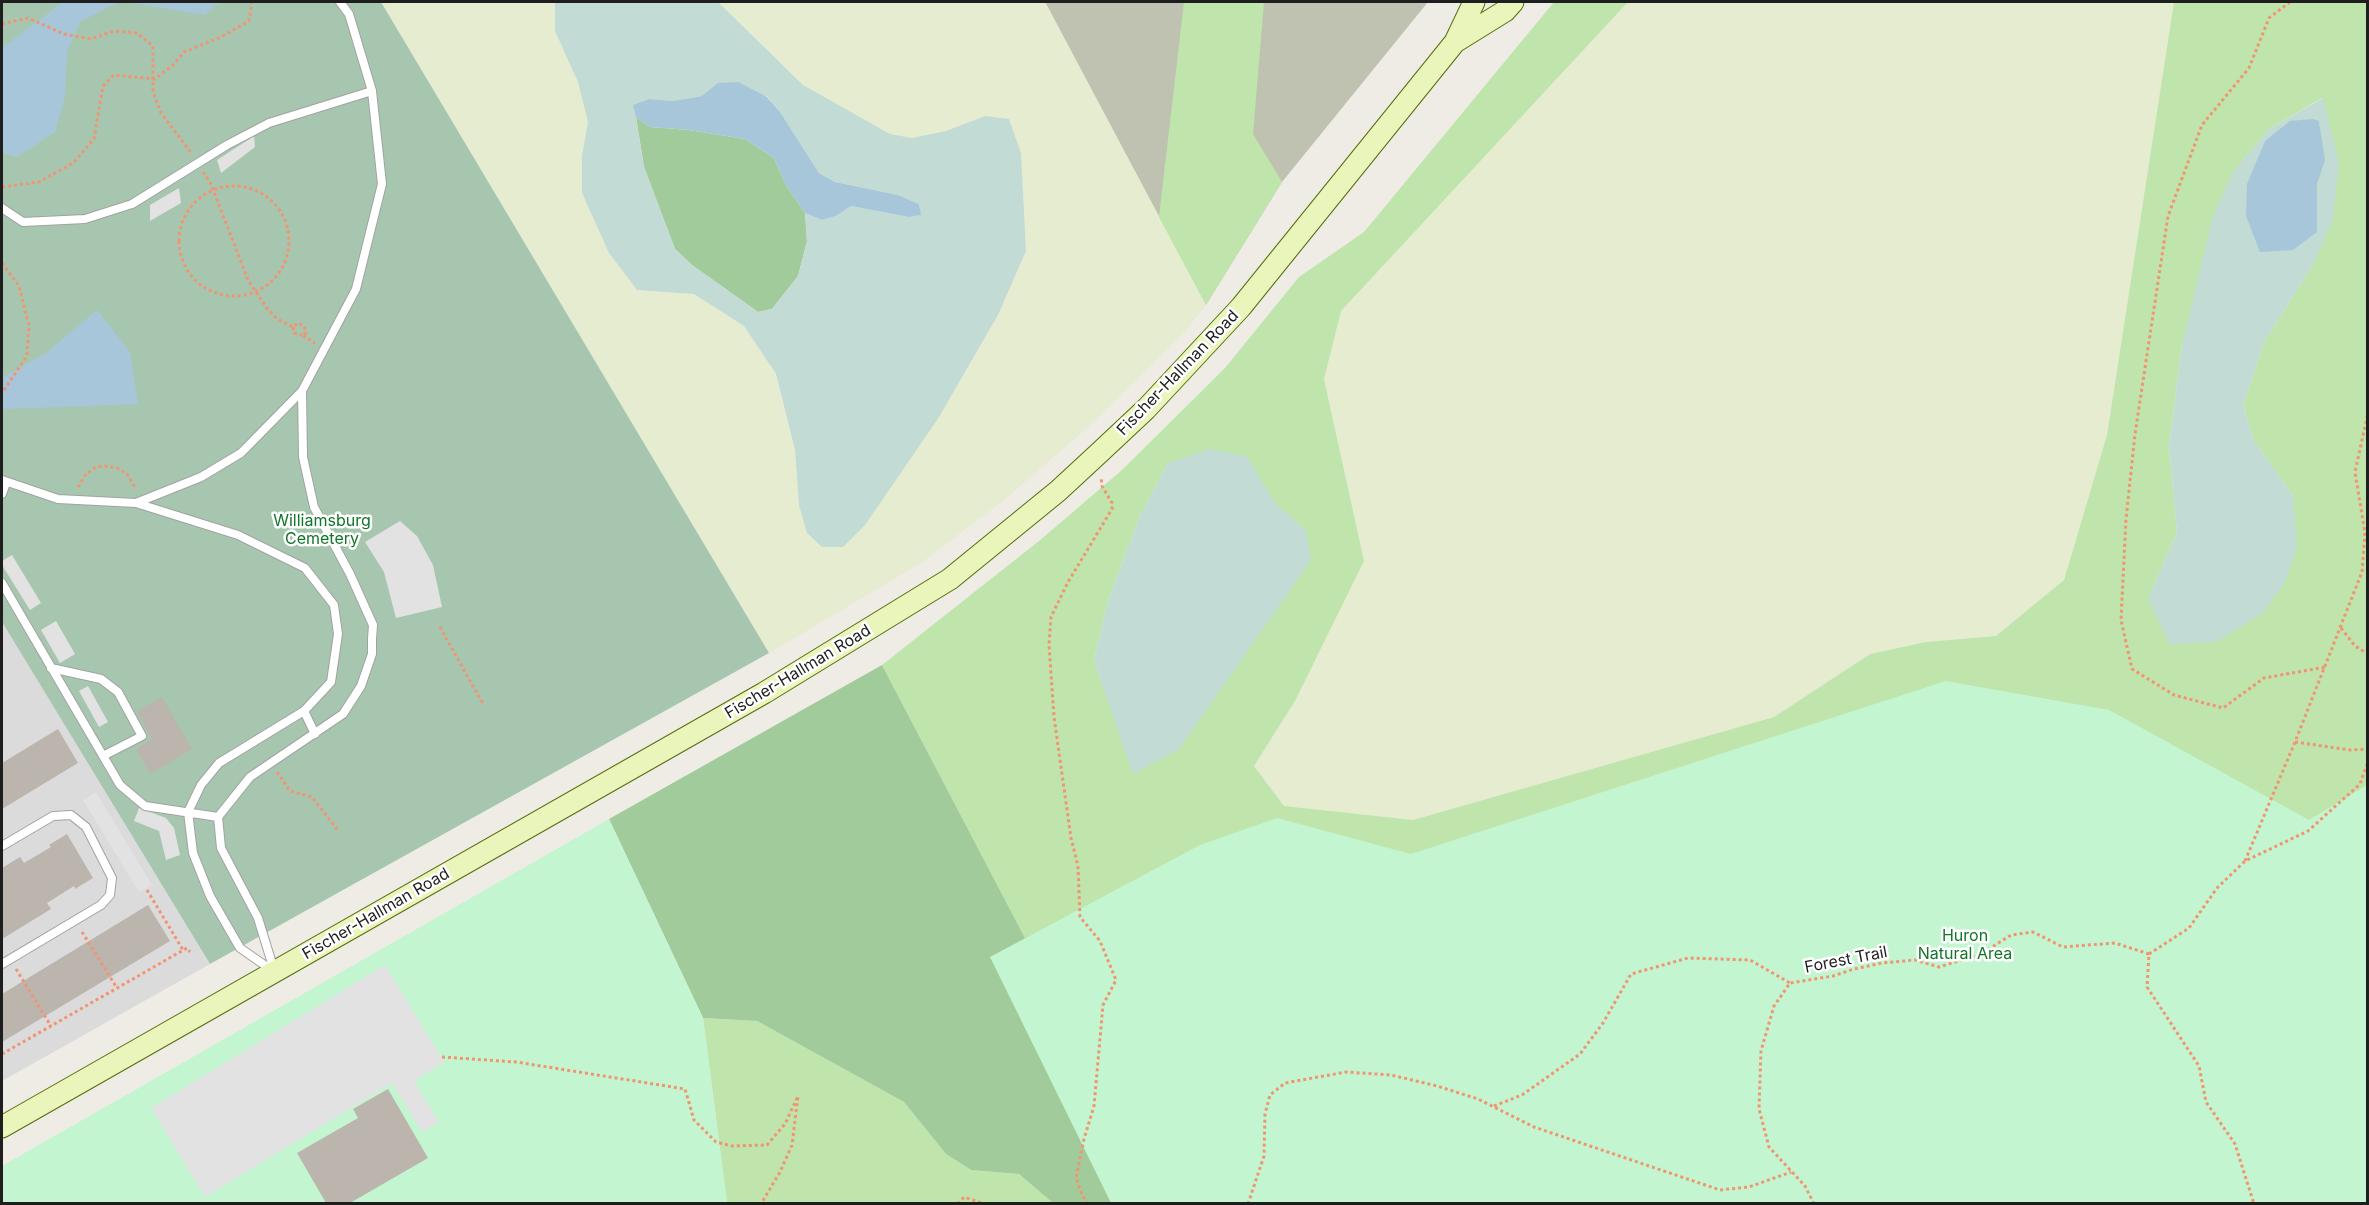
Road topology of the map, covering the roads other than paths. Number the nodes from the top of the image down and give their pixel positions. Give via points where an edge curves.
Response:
1 (340, 2) edge
2 (1474, 2) edge
3 (1513, 2) edge
4 (1455, 42) junction
5 (372, 91) junction
6 (2, 208) edge
7 (302, 391) junction
8 (4, 482) edge
9 (2, 494) edge
10 (136, 503) junction
11 (2, 583) edge
12 (51, 668) junction
13 (304, 711) junction
14 (315, 734) junction
15 (103, 756) junction
16 (188, 812) junction
17 (218, 817) junction
18 (2, 846) edge
19 (2, 964) edge
20 (274, 972) junction
21 (2, 1126) edge

1 - 5 lane via 349,14
2 - 4 main road, Fischer-Hallman Road
3 - 4 main road, Fischer-Hallman Road
4 - 20 main road, Fischer-Hallman Road via 1241,307 1146,409 1058,491 950,579 764,693
5 - 6 lane via 269,123 132,204 85,219 23,222
5 - 7 lane via 382,184 356,289
7 - 10 lane via 241,453 201,477
7 - 14 lane via 303,457 314,507 373,625 372,654 361,686 343,714
8 - 9 lane
8 - 10 lane via 58,499
10 - 13 lane via 238,535 306,568 334,605 338,634 331,682
11 - 12 lane
12 - 15 lane
12 - 15 lane via 101,679 118,692 142,736
13 - 14 lane
13 - 16 lane via 219,763 201,785
14 - 17 lane via 250,777
15 - 16 lane via 120,785 145,806
16 - 17 lane
16 - 20 lane via 193,853 210,896 240,948
17 - 20 lane via 221,848 258,918
18 - 19 lane via 53,816 71,815 86,827 112,878 110,895 101,905
20 - 21 main road, Fischer-Hallman Road

